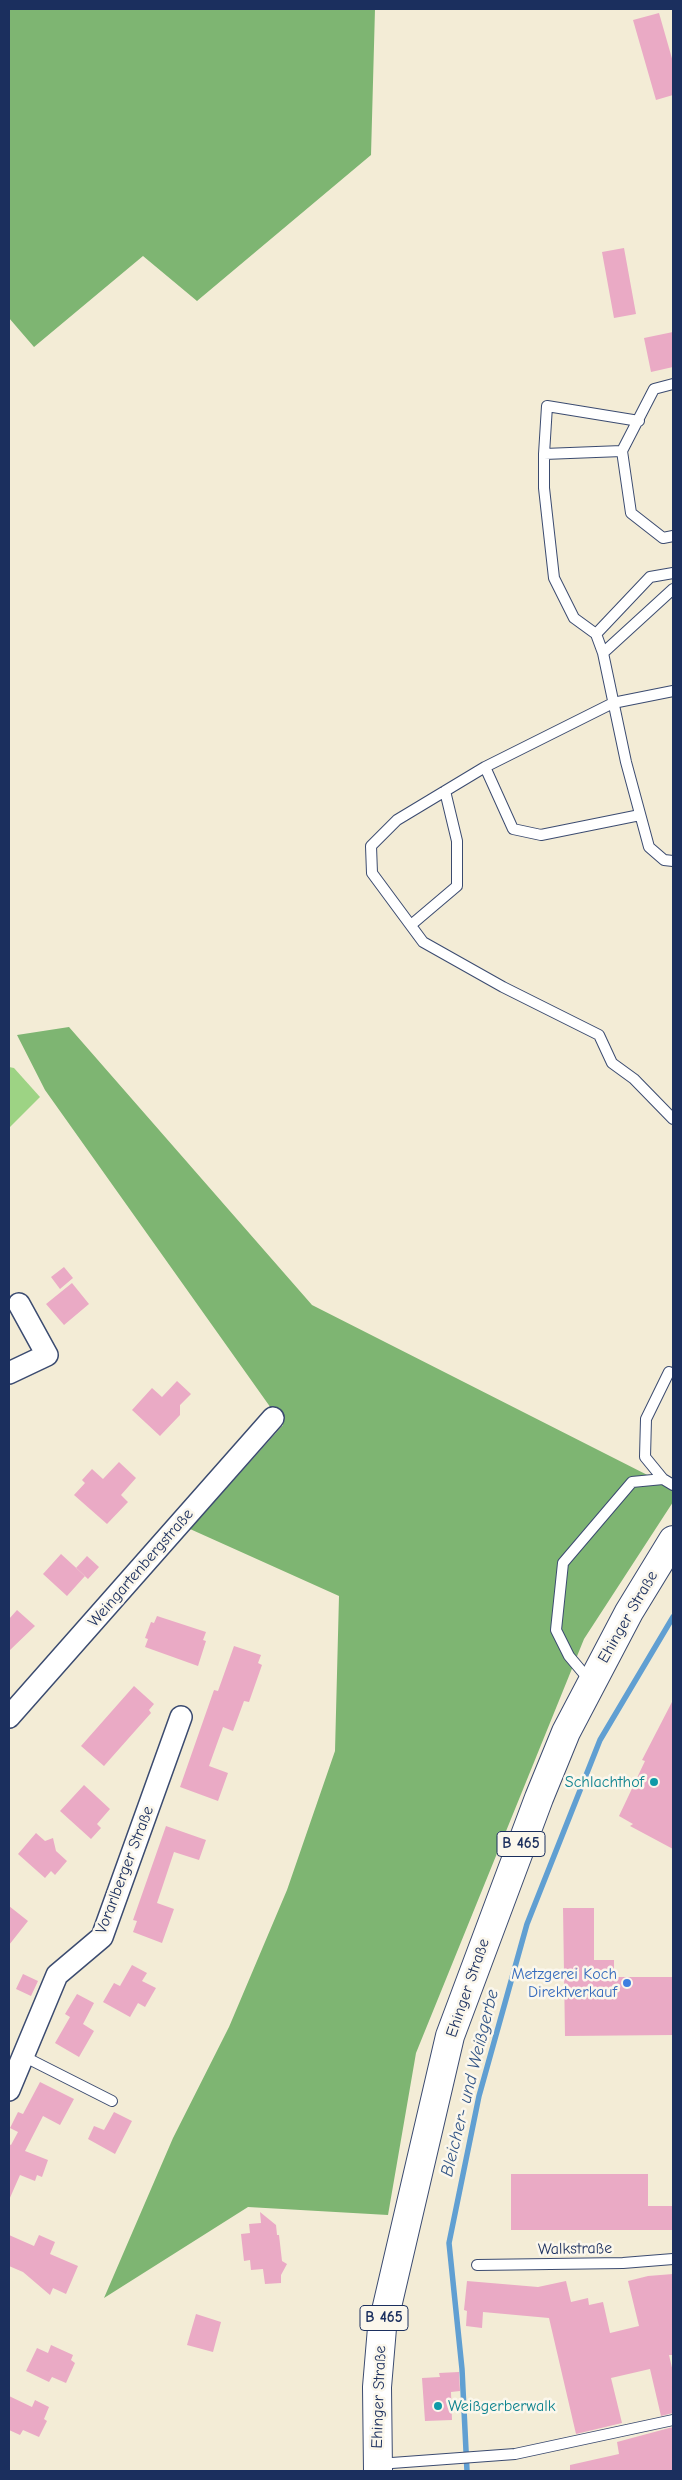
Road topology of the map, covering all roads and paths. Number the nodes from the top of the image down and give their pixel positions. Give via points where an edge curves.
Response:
1 (673, 384) edge
2 (639, 421) junction
3 (622, 451) junction
4 (544, 454) junction
5 (673, 536) edge
6 (673, 573) edge
7 (673, 589) edge
8 (596, 634) junction
9 (603, 653) junction
10 (673, 691) edge
11 (613, 703) junction
12 (485, 768) junction
13 (444, 792) junction
14 (640, 815) junction
15 (673, 861) edge
16 (411, 925) junction
17 (673, 1119) edge
18 (19, 1304) dead end
19 (669, 1372) dead end
20 (9, 1373) edge
21 (273, 1418) dead end
22 (663, 1479) junction
23 (673, 1485) edge
24 (673, 1540) edge
25 (591, 1682) junction
26 (181, 1717) dead end
27 (9, 1718) edge
28 (23, 2056) junction
29 (9, 2090) edge
30 (112, 2101) dead end
31 (673, 2259) edge
32 (477, 2265) dead end
33 (673, 2420) edge
34 (378, 2468) edge

1 - 2 lane via 654,390
2 - 3 lane
2 - 4 lane via 547,406
3 - 4 lane
3 - 5 lane via 630,513 663,538
4 - 8 lane via 544,488 554,578 574,618
6 - 8 lane via 650,577
7 - 9 lane
8 - 9 lane
9 - 11 lane
10 - 11 lane
11 - 12 lane
11 - 14 lane
12 - 13 lane
12 - 14 lane via 513,829 541,835
13 - 16 lane via 457,841 457,886
13 - 16 lane via 397,820 371,846 372,873
14 - 15 lane via 649,847 664,860
16 - 17 lane via 423,942 502,987 599,1035 612,1063 634,1079
18 - 20 street via 47,1355
19 - 22 lane via 646,1419 645,1457
21 - 27 street, Weingartenbergstraße
22 - 23 lane
22 - 25 lane via 632,1482 563,1563 556,1630 569,1656
24 - 25 main road, Ehinger Straße / B 465
25 - 34 main road, Ehinger Straße / B 465 via 539,1798 450,2036 382,2328
26 - 28 street, Vorarlberger Straße via 102,1937 57,1976
28 - 29 street, Vorarlberger Straße
28 - 30 lane
31 - 32 lane, Walkstraße
33 - 34 lane via 515,2454

